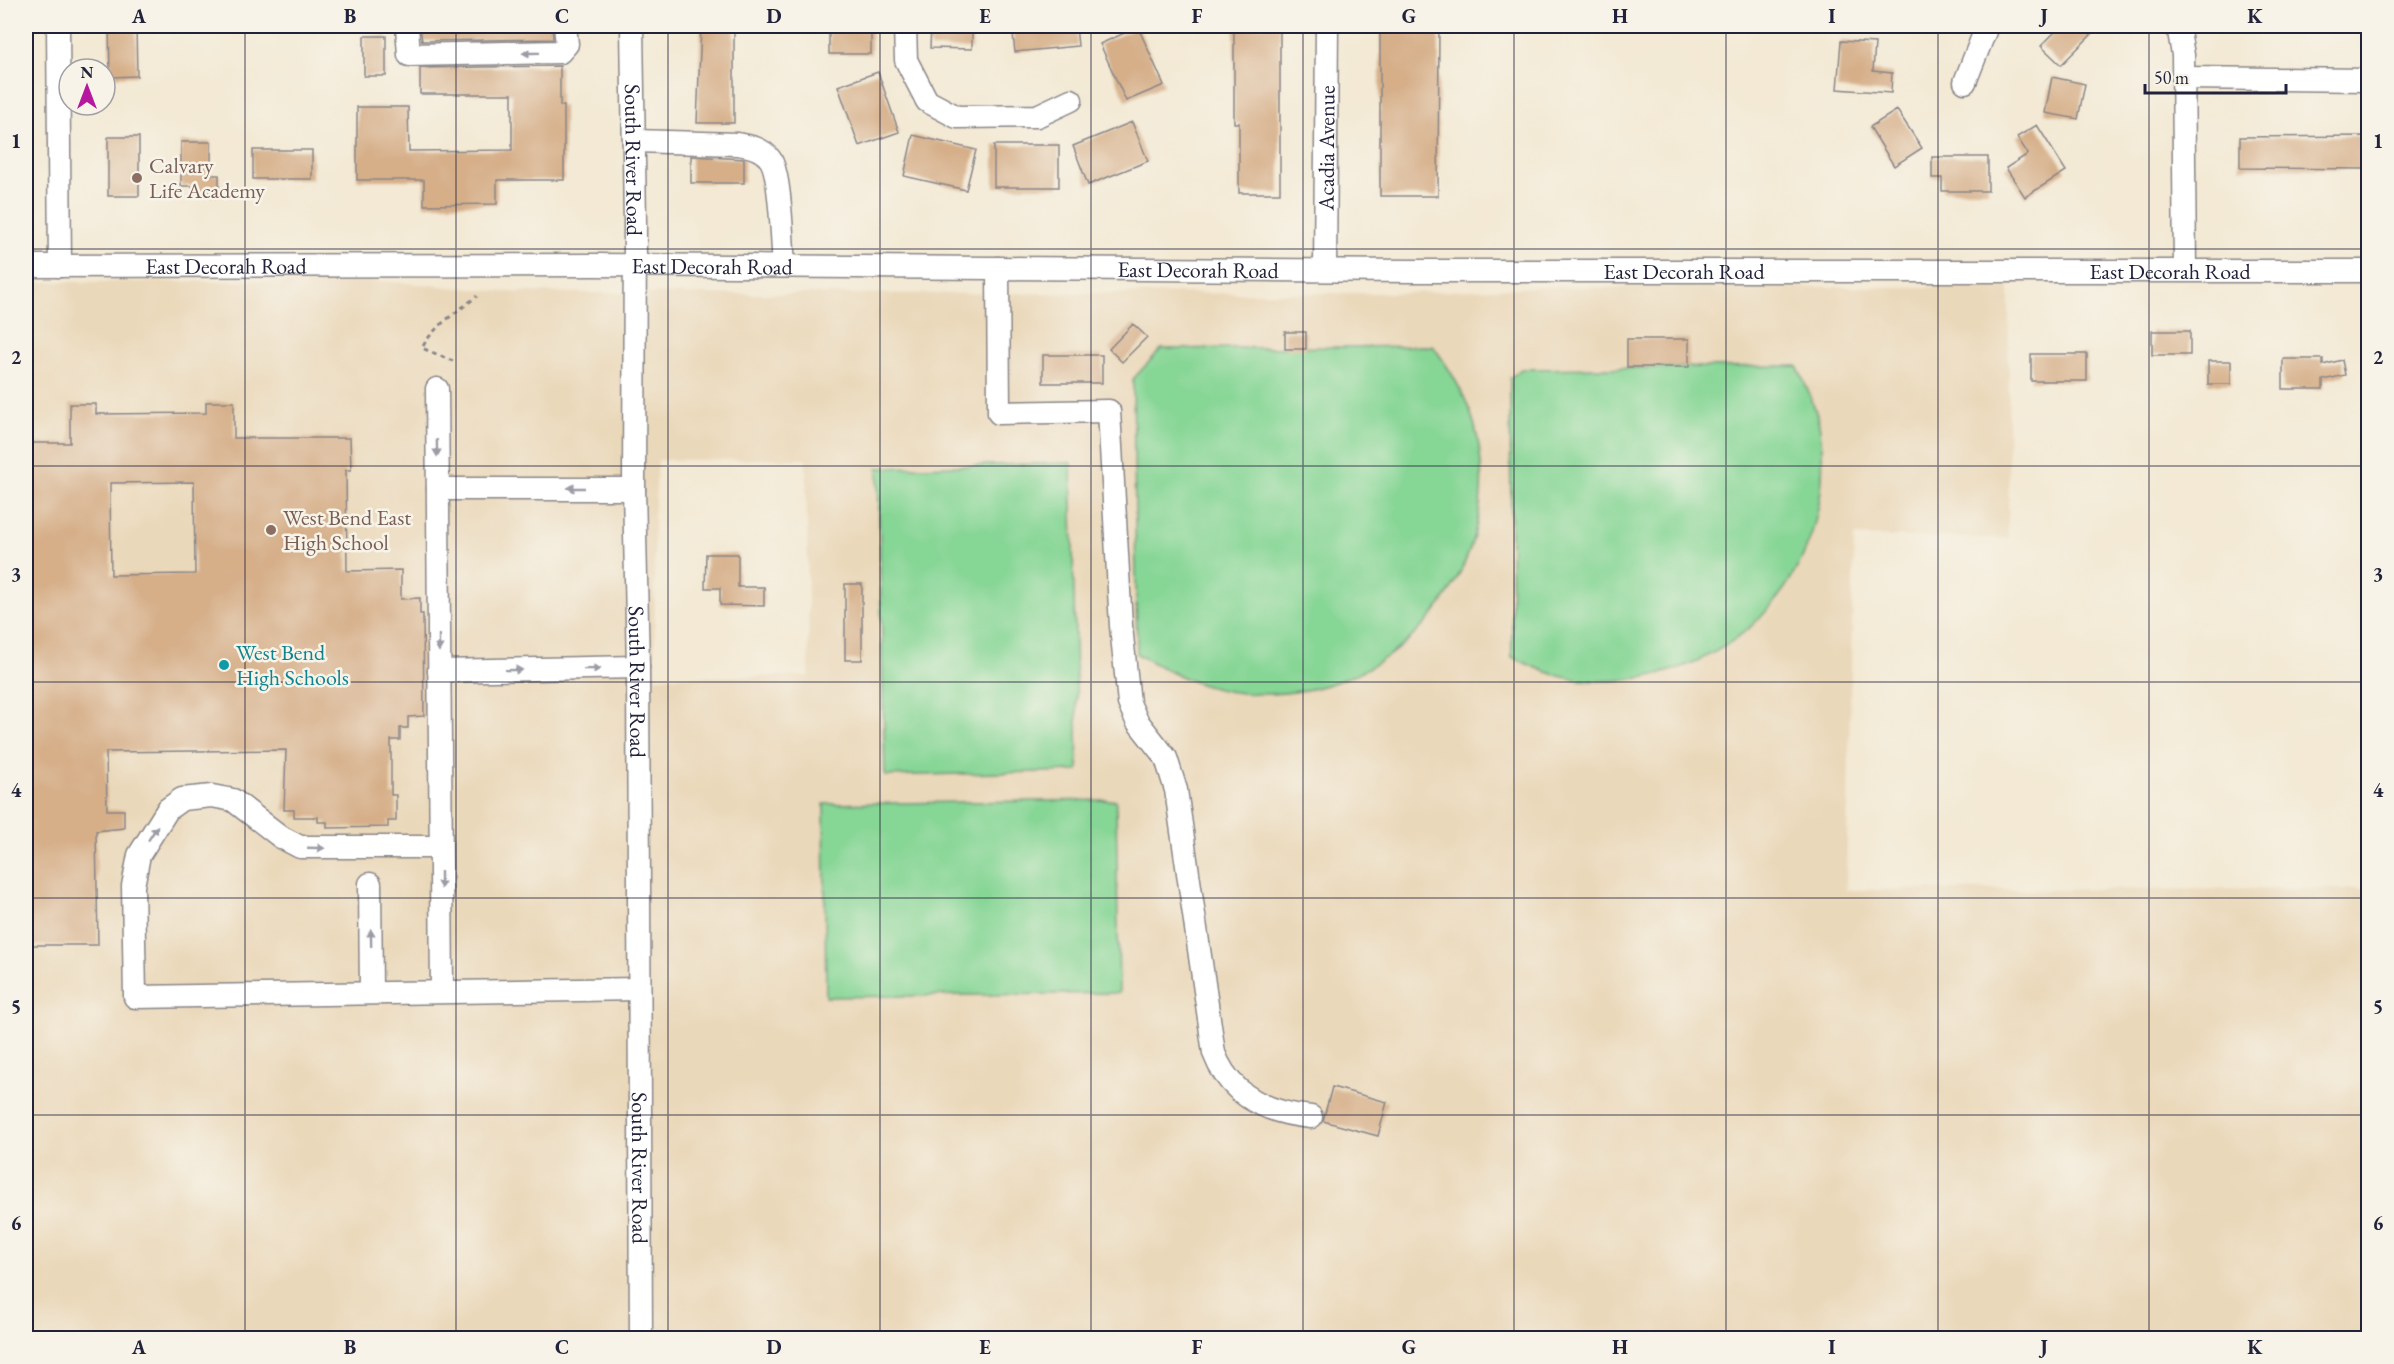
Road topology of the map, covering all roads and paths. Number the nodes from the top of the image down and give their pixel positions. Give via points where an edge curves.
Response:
1 (58, 26) edge
2 (407, 26) edge
3 (565, 26) edge
4 (632, 26) edge
5 (905, 26) edge
6 (1327, 26) edge
7 (1987, 26) edge
8 (2178, 26) edge
9 (2183, 78) junction
10 (2368, 80) edge
11 (1965, 82) dead end
12 (1071, 100) dead end
13 (634, 141) junction
14 (635, 265) junction
15 (26, 266) edge
16 (60, 266) junction
17 (784, 266) junction
18 (998, 268) junction
19 (1325, 270) junction
20 (2185, 270) junction
21 (2368, 271) edge
22 (477, 296) dead end
23 (453, 361) dead end
24 (437, 390) dead end
25 (438, 489) junction
26 (634, 489) junction
27 (638, 668) junction
28 (439, 671) junction
29 (440, 847) junction
30 (370, 884) dead end
31 (638, 989) junction
32 (441, 991) junction
33 (371, 992) junction
34 (1311, 1117) dead end
35 (641, 1338) edge

1 - 16 street
3 -> 2 street via 567,44 560,52 409,55
4 - 13 street, South River Road
5 - 12 street via 906,60 927,101 957,117 1037,116
6 - 19 street, Acadia Avenue
7 - 11 street
8 - 9 street
9 - 10 street
9 - 20 street
13 - 14 street, South River Road
13 - 17 street via 737,144 763,152 771,161 775,178
14 - 16 street, East Decorah Road
14 - 17 street, East Decorah Road
14 - 26 street, South River Road
15 - 16 street, East Decorah Road
17 - 18 street, East Decorah Road
18 - 19 street, East Decorah Road
18 - 34 street via 999,413 1108,411 1129,703 1137,721 1166,758 1176,790 1214,1053 1226,1079 1240,1091 1282,1114
19 - 20 street, East Decorah Road
20 - 21 street, East Decorah Road
22 - 23 path via 437,328 422,348
24 -> 25 street
26 -> 25 street
25 -> 28 street
26 - 27 street, South River Road
28 -> 27 street
27 - 31 street, South River Road
28 - 29 street
29 -> 32 street
33 -> 29 street via 135,997 133,886 139,855 168,809 182,799 212,796 233,800 300,847
33 -> 30 street
31 - 32 street
31 - 35 street, South River Road
32 - 33 street

